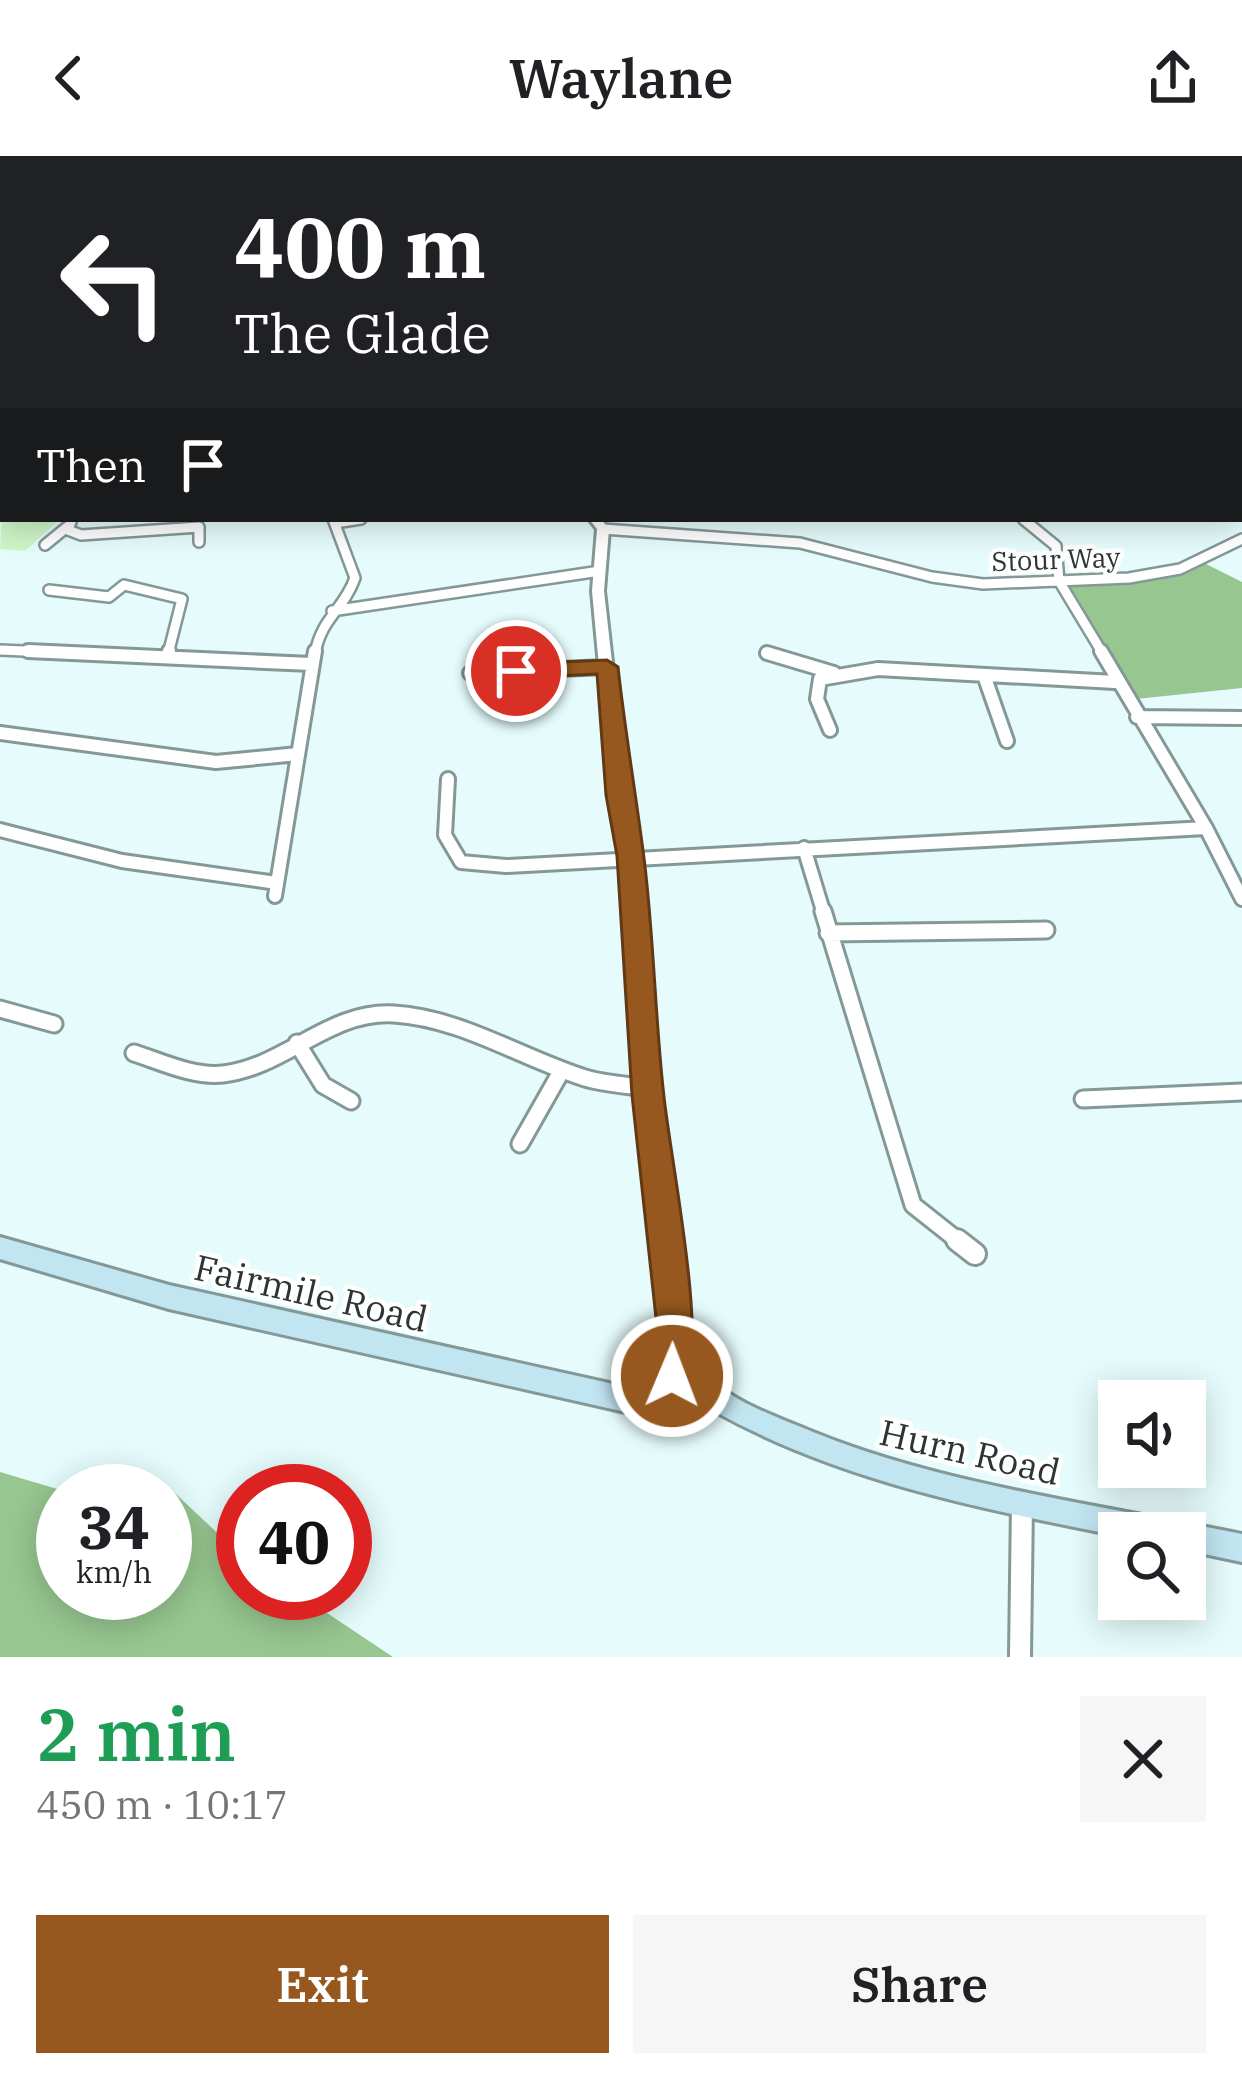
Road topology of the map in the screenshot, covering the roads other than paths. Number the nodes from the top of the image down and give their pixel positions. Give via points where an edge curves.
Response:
1 (291, 156) edge
2 (314, 156) edge
3 (382, 156) edge
4 (334, 522) edge
5 (664, 522) edge
6 (1027, 522) edge
7 (69, 523) edge
8 (600, 529) edge
9 (652, 532) junction
10 (1242, 539) edge
11 (199, 542) dead end
12 (45, 545) dead end
13 (352, 566) junction
14 (600, 571) junction
15 (1059, 581) junction
16 (50, 590) dead end
17 (378, 604) junction
18 (332, 611) junction
19 (0, 650) edge
20 (767, 653) dead end
21 (167, 656) junction
22 (311, 664) junction
23 (607, 667) junction
24 (470, 673) dead end
25 (834, 673) junction
26 (985, 678) junction
27 (1115, 682) junction
28 (1137, 717) junction
29 (1242, 718) edge
30 (830, 730) dead end
31 (0, 733) edge
32 (1007, 741) dead end
33 (298, 754) junction
34 (448, 779) dead end
35 (1206, 828) junction
36 (0, 830) edge
37 (804, 848) junction
38 (630, 856) junction
39 (1242, 899) edge
40 (1046, 930) dead end
41 (828, 934) junction
42 (0, 1010) edge
43 (48, 1018) dead end
44 (297, 1043) junction
45 (134, 1053) dead end
46 (562, 1070) junction
47 (648, 1088) junction
48 (1242, 1092) edge
49 (1083, 1099) dead end
50 (351, 1101) dead end
51 (520, 1144) dead end
52 (0, 1248) edge
53 (975, 1254) dead end
54 (686, 1391) junction
55 (1022, 1502) junction
56 (1098, 1518) edge
57 (1206, 1540) edge
58 (1242, 1547) edge
59 (1020, 1657) edge

1 - 2 street
2 - 3 street
4 - 13 street
5 - 9 street
6 - 15 street via 1056,546
7 - 11 street via 81,535 199,527
7 - 12 street
8 - 9 street, Stour Way
8 - 14 street
9 - 15 street, Stour Way via 800,543 982,584
10 - 15 street, Stour Way via 1180,569
13 - 17 street
13 - 18 street via 354,588
14 - 17 street
14 - 23 street
15 - 27 street
16 - 21 street via 109,597 124,585 182,599
17 - 18 street
18 - 22 street
19 - 21 street
20 - 25 street
21 - 22 street
22 - 33 street
23 - 24 street
23 - 38 street
25 - 26 street via 926,670
25 - 30 street via 820,679 817,699
26 - 27 street
26 - 32 street
27 - 28 street
28 - 29 street
28 - 35 street
31 - 33 street via 217,762
33 - 36 street via 276,890
34 - 38 street via 445,835 461,862
35 - 37 street
35 - 39 street
37 - 38 street
37 - 41 street
38 - 47 street
40 - 41 street
41 - 53 street via 913,1205
42 - 43 street
44 - 45 street via 216,1075
44 - 46 street via 347,1017 391,1013
44 - 50 street via 323,1085
46 - 47 street
46 - 51 street
47 - 54 street
48 - 49 street
52 - 54 main road, Fairmile Road via 169,1297 608,1398
54 - 55 main road, Hurn Road via 840,1459
55 - 56 main road, Hurn Road
55 - 59 street
57 - 58 main road

